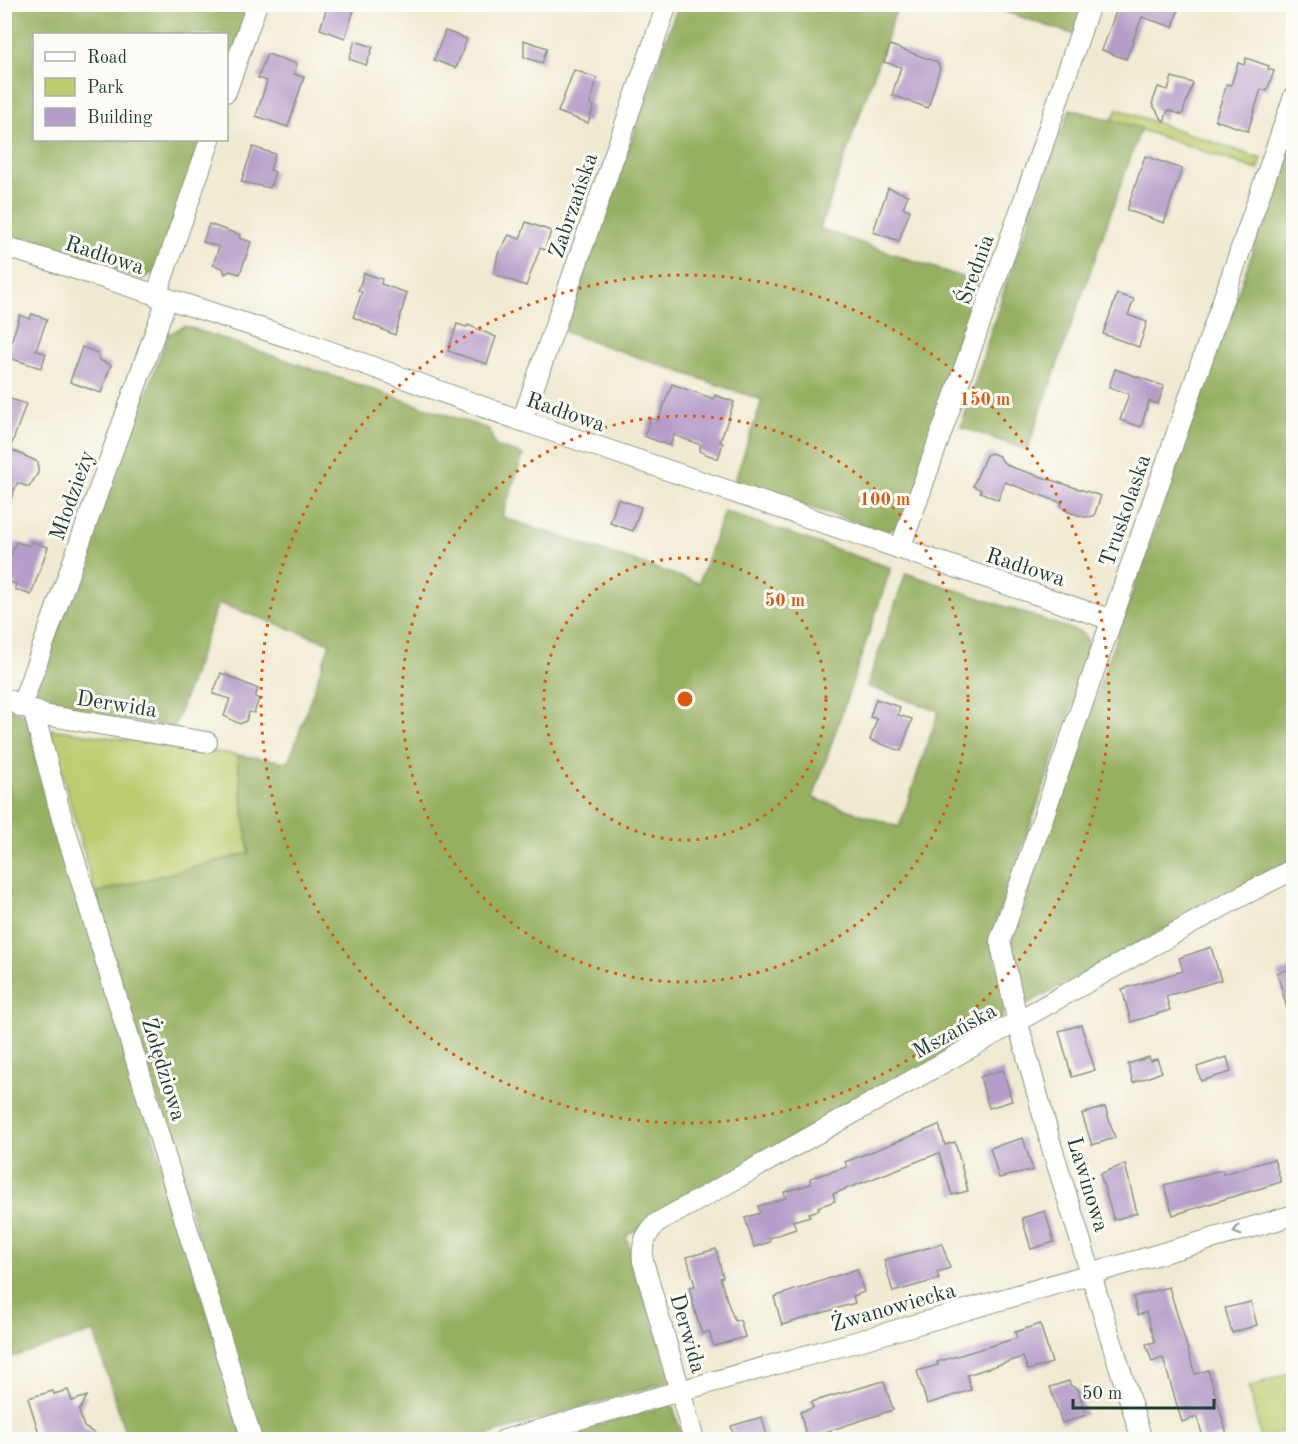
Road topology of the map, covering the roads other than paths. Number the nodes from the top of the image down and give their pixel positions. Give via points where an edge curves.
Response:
1 (257, 4) edge
2 (667, 4) edge
3 (1090, 4) edge
4 (228, 86) edge
5 (1293, 96) edge
6 (210, 141) edge
7 (4, 246) edge
8 (162, 297) junction
9 (522, 422) junction
10 (900, 549) junction
11 (1112, 620) junction
12 (20, 706) edge
13 (207, 742) dead end
14 (1293, 869) edge
15 (1000, 941) joint
16 (1018, 1023) junction
17 (1293, 1215) edge
18 (645, 1240) joint
19 (1090, 1274) junction
20 (680, 1391) junction
21 (252, 1440) edge
22 (504, 1440) edge
23 (694, 1440) edge
24 (1142, 1440) edge

1 - 4 street
2 - 9 street, Zabrzańska
3 - 10 street, Średnia
5 - 11 street, Truskolaska
6 - 8 street, Młodzieży
7 - 8 street, Radłowa
8 - 9 street, Radłowa via 312,345
8 - 12 street, Młodzieży
9 - 10 street, Radłowa
10 - 11 street, Radłowa
11 - 15 street, Truskolaska
12 - 13 street, Derwida
12 - 21 street, Żołędziowa via 62,815
14 - 16 street, Mszańska
15 - 16 street, Lawinowa
16 - 18 street, Mszańska via 657,1223
16 - 19 street, Lawinowa
17 -> 19 street, Żwanowiecka
18 - 20 street, Derwida via 643,1261
19 - 20 street, Żwanowiecka
19 - 24 street, Lawinowa
20 - 22 street, Żwanowiecka
20 - 23 street, Derwida

